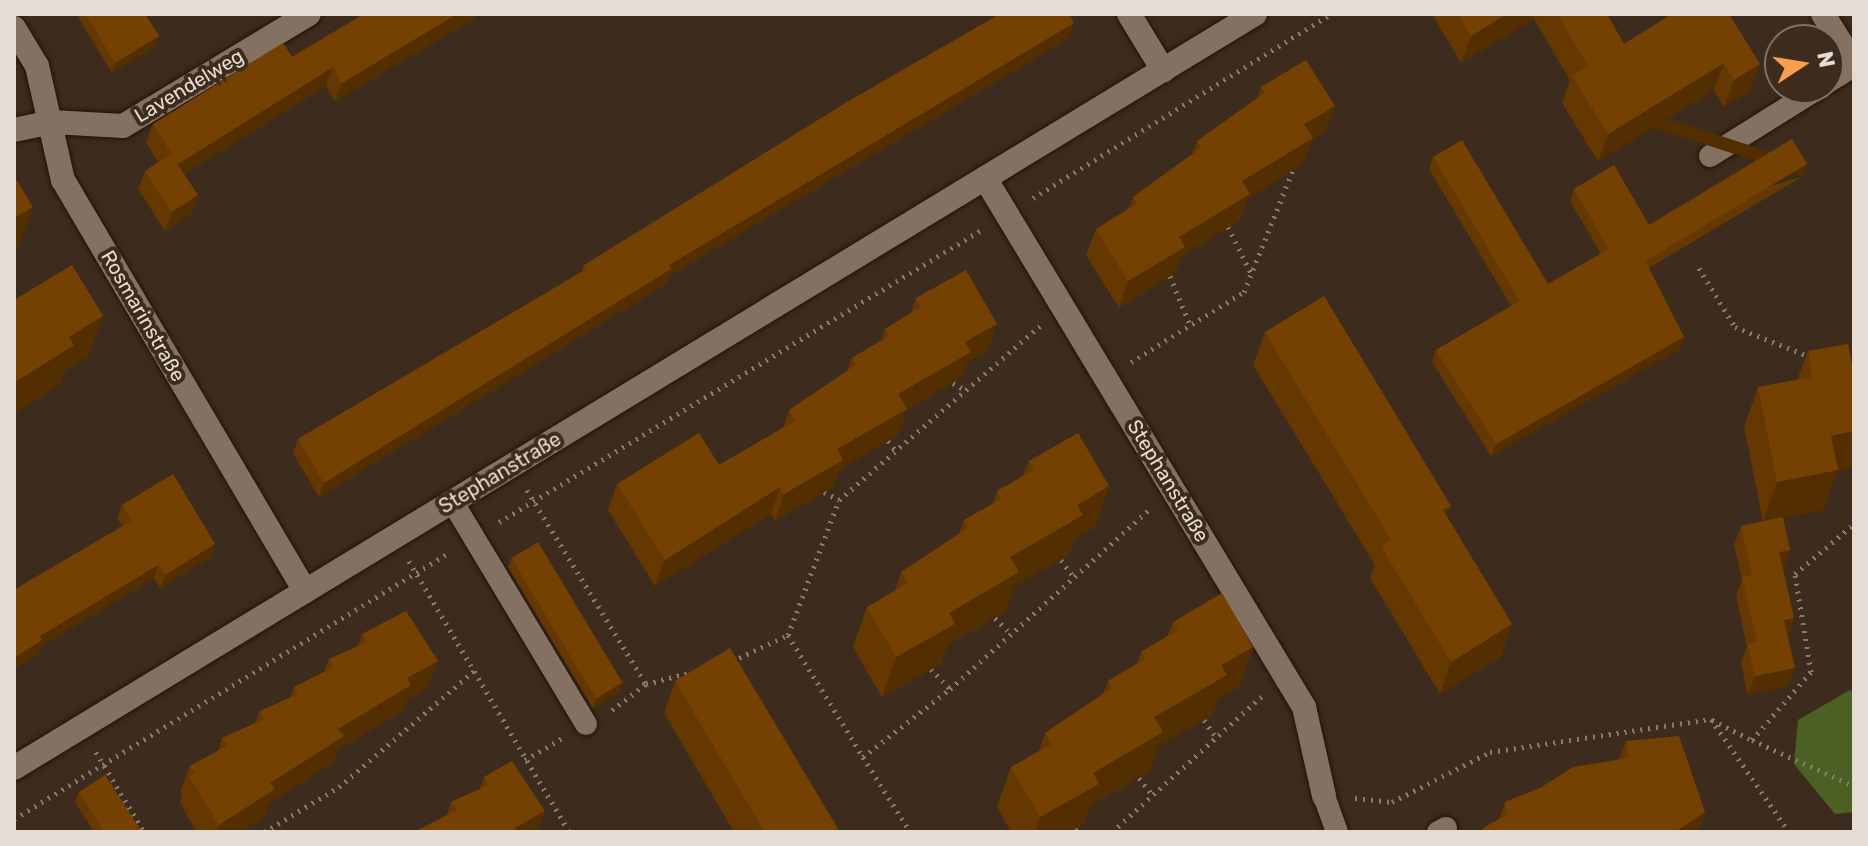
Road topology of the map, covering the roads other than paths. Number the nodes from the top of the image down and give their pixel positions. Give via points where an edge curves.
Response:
1 (309, 14) edge
2 (1129, 14) edge
3 (1255, 14) edge
4 (1823, 14) edge
5 (14, 28) edge
6 (1854, 65) edge
7 (1163, 70) junction
8 (1793, 104) edge
9 (52, 122) junction
10 (14, 130) edge
11 (1710, 156) dead end
12 (985, 178) junction
13 (452, 501) junction
14 (305, 591) junction
15 (586, 724) road end
16 (14, 768) edge
17 (1324, 796) joint
18 (1337, 832) edge

1 - 9 street, Lavendelweg via 123,126
2 - 7 street
3 - 7 street, Stephanstraße
4 - 6 street
5 - 9 street, Rosmarinstraße via 37,66
7 - 12 street, Stephanstraße
8 - 11 lane
9 - 10 street, Lavendelweg
9 - 14 street, Rosmarinstraße via 63,180
12 - 13 street, Stephanstraße
12 - 17 street, Stephanstraße via 1304,707
13 - 14 street, Stephanstraße
13 - 15 lane
14 - 16 street, Stephanstraße
17 - 18 lane

